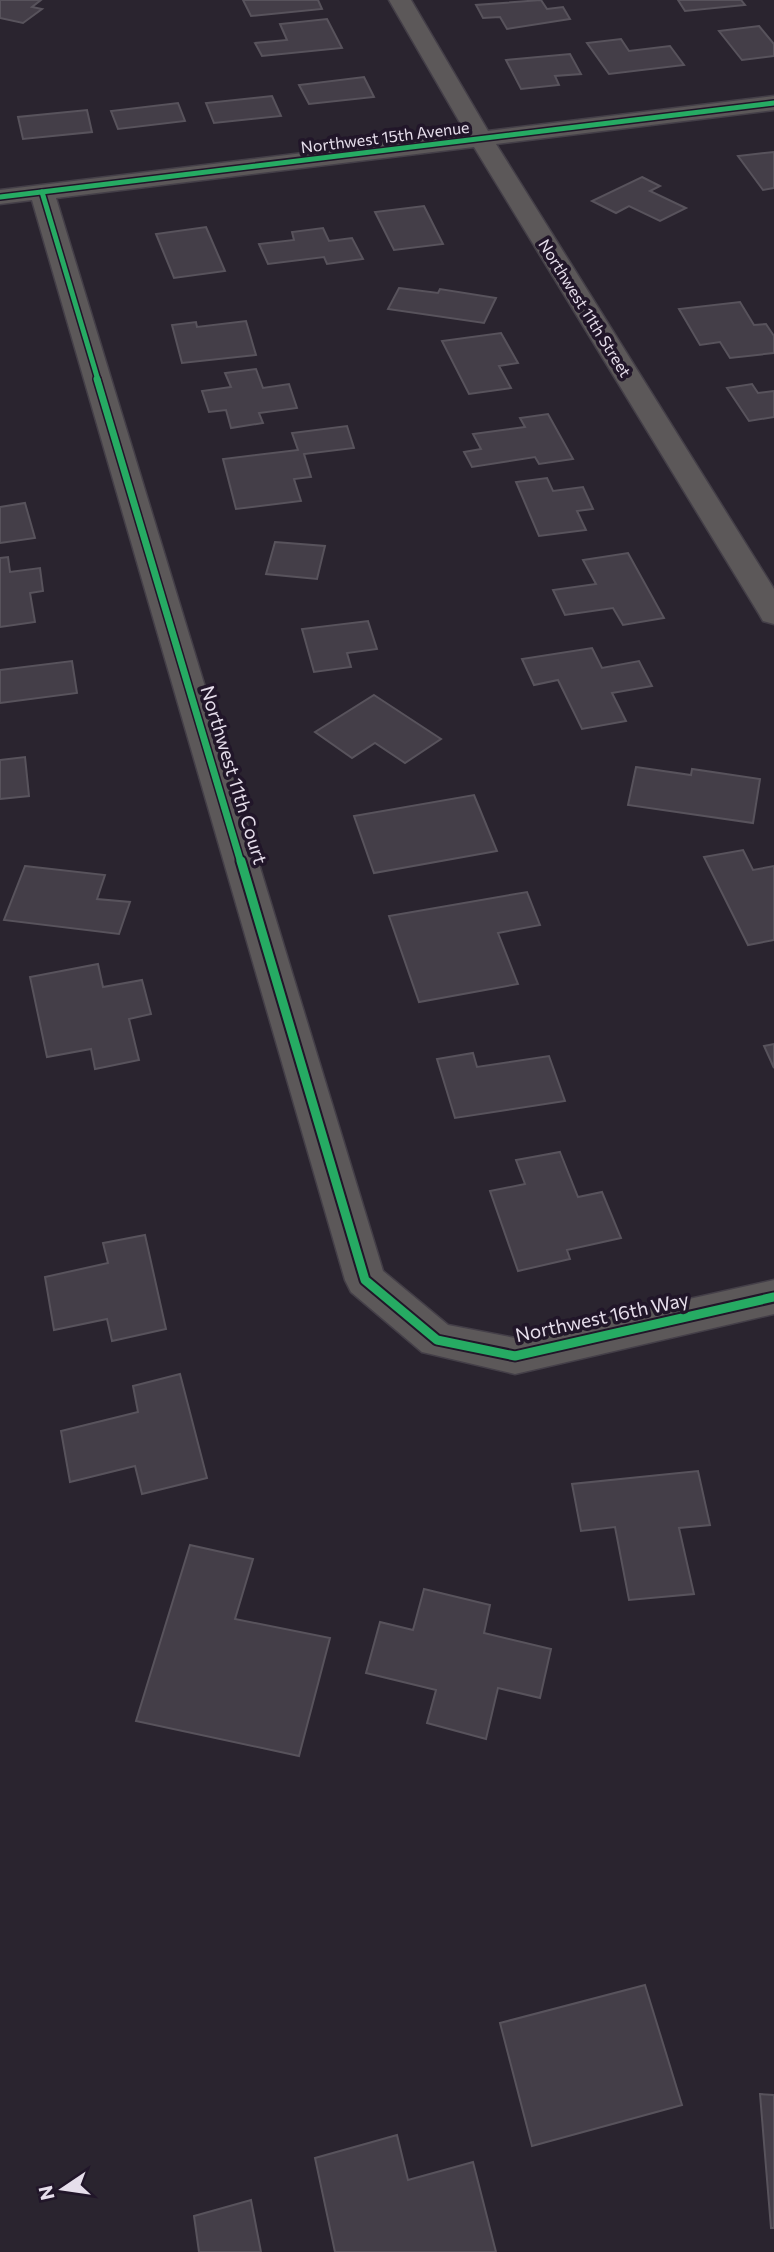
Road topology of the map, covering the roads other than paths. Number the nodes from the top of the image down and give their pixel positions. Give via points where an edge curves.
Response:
1 (400, 0) edge
2 (774, 103) edge
3 (481, 139) junction
4 (42, 192) junction
5 (0, 197) edge
6 (774, 614) edge
7 (774, 1297) edge
8 (437, 1340) joint

1 - 3 street, Northwest 11th Street
2 - 3 street, Northwest 15th Avenue
3 - 4 street, Northwest 15th Avenue
3 - 6 street, Northwest 11th Street
4 - 5 street, Northwest 15th Avenue
4 - 8 street, Northwest 11th Court via 365,1280
7 - 8 street, Northwest 16th Way via 515,1356

